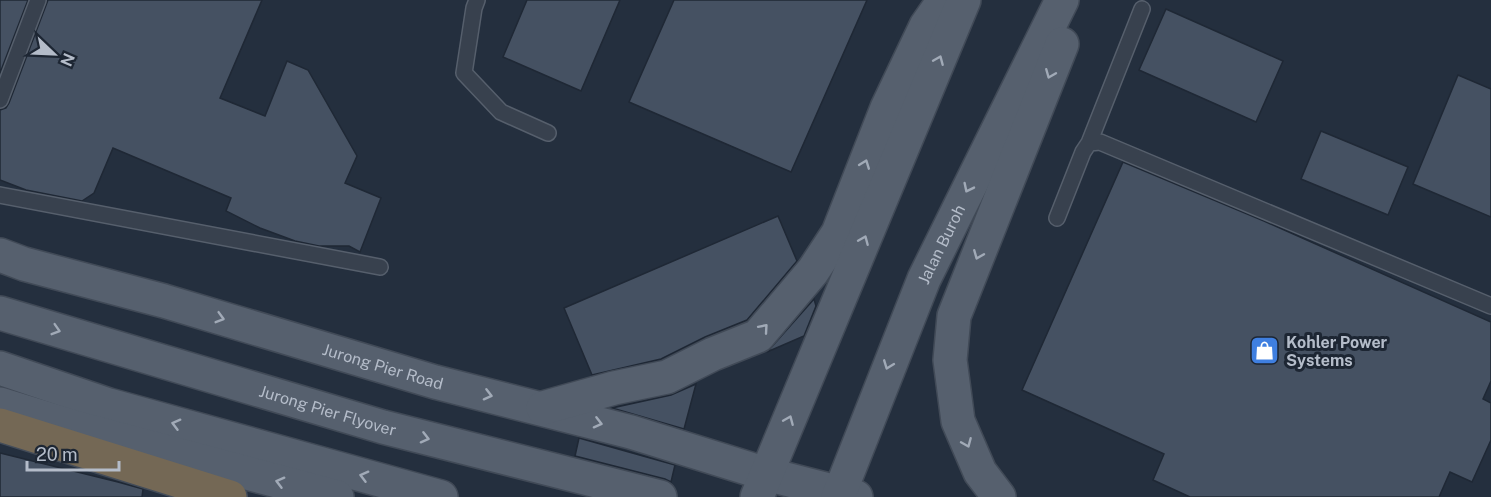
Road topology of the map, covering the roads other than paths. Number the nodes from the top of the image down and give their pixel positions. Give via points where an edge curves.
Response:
1 (38, 0) edge
2 (477, 0) edge
3 (944, 0) edge
4 (964, 0) edge
5 (1062, 0) edge
6 (1079, 0) edge
7 (1142, 9) dead end
8 (0, 100) edge
9 (548, 133) dead end
10 (1089, 143) junction
11 (0, 195) edge
12 (1057, 218) dead end
13 (0, 255) edge
14 (380, 267) dead end
15 (1491, 306) edge
16 (0, 313) edge
17 (0, 368) edge
18 (0, 404) edge
19 (542, 409) junction
20 (0, 425) edge
21 (767, 489) edge
22 (844, 496) edge
23 (230, 497) edge
24 (337, 497) edge
25 (441, 497) edge
26 (660, 497) edge
27 (999, 497) edge

1 - 8 lane
2 - 9 lane via 464,73 501,112
19 -> 3 main road via 667,377 758,336 813,271 838,233 887,108 926,26
21 -> 4 main road
5 -> 22 main road, Jalan Buroh via 924,279
6 -> 27 main road via 954,316 950,360 957,420 980,472
7 - 10 lane
10 - 12 lane
10 - 15 lane via 1100,142 1211,187
11 - 14 lane
13 -> 19 main road, Jurong Pier Road via 435,382
16 -> 26 main road, Jurong Pier Flyover via 382,427
25 -> 17 main road via 109,405
24 -> 18 main road
19 -> 21 main road, Jurong Pier Road via 631,432
20 - 23 highway
21 - 22 main road, Jurong Pier Road

